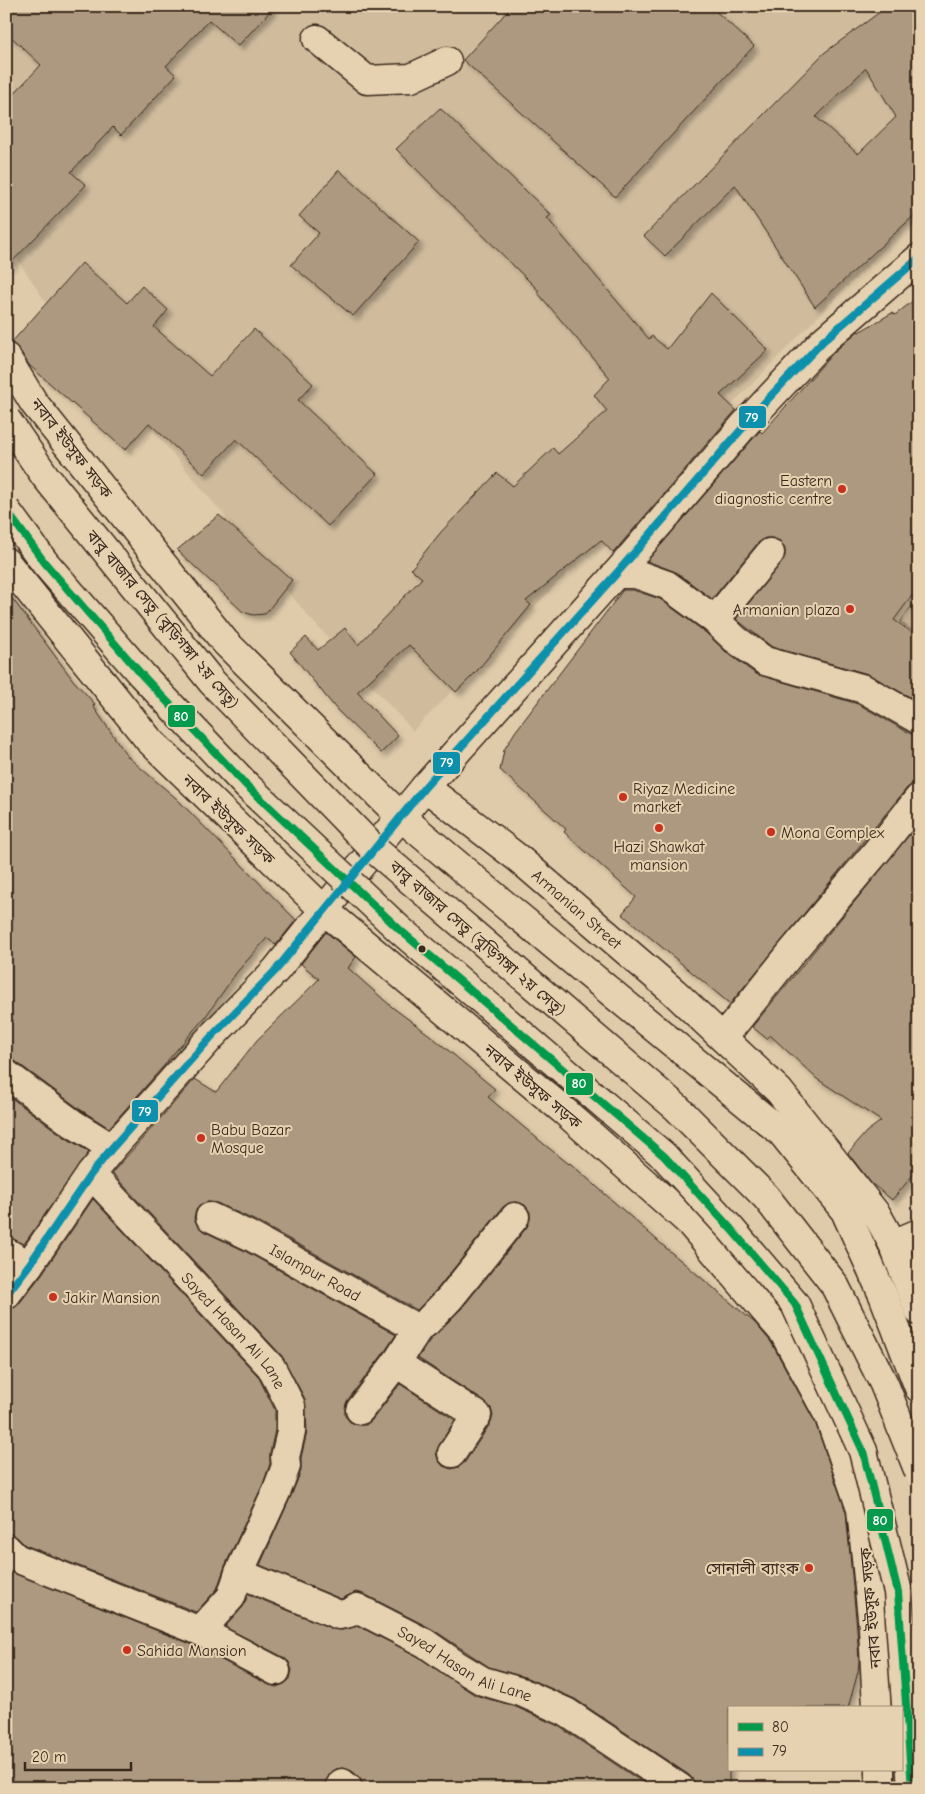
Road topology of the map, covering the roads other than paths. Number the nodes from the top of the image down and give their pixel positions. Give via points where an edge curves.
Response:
1 (317, 39) dead end
2 (447, 61) dead end
3 (919, 258) edge
4 (6, 357) edge
5 (6, 419) edge
6 (6, 510) edge
7 (770, 553) dead end
8 (6, 562) edge
9 (616, 574) junction
10 (715, 620) junction
11 (919, 720) edge
12 (425, 787) junction
13 (919, 798) edge
14 (400, 816) junction
15 (324, 910) junction
16 (723, 1038) junction
17 (6, 1074) edge
18 (112, 1148) junction
19 (91, 1174) junction
20 (210, 1217) dead end
21 (515, 1217) dead end
22 (919, 1233) edge
23 (893, 1244) junction
24 (18, 1259) edge
25 (6, 1295) edge
26 (919, 1312) edge
27 (418, 1329) junction
28 (396, 1363) junction
29 (919, 1388) edge
30 (360, 1410) dead end
31 (452, 1453) dead end
32 (919, 1472) edge
33 (6, 1548) edge
34 (239, 1573) junction
35 (200, 1632) junction
36 (276, 1671) dead end
37 (877, 1706) edge
38 (880, 1772) edge
39 (339, 1788) edge
40 (348, 1788) edge
41 (680, 1788) edge
42 (880, 1788) edge
43 (912, 1788) edge

1 - 2 main road via 367,80 411,78
3 - 9 main road via 823,341 746,423
4 - 14 main road, নবাব ইউসুফ সড়ক via 34,403 225,642
5 - 32 main road, বাবু বাজার সেতু (বুড়িগঙ্গা ২য় সেতু), bridge via 45,476 212,682 374,849 676,1108 766,1197 834,1284 884,1384
6 - 43 main road, bridge via 45,563 142,675 247,786 400,930 664,1156 732,1229 795,1304 863,1451 898,1592
7 - 10 main road
8 - 15 main road, নবাব ইউসুফ সড়ক via 149,740
9 - 10 main road via 636,574 667,585
9 - 12 main road
10 - 11 main road via 765,661 864,689
12 - 14 main road
12 - 16 main road, Armanian Street via 518,859
13 - 16 main road
14 - 15 main road
14 - 29 main road, নবাব ইউসুফ সড়ক via 782,1133 844,1211 883,1295
15 - 18 main road via 276,970
15 - 37 main road, নবাব ইউসুফ সড়ক via 563,1110 689,1222 784,1332 829,1416 861,1509
16 - 23 main road, Armanian Street via 780,1091 877,1215
17 - 18 main road
18 - 19 main road
19 - 24 main road
19 - 34 main road, Sayed Hasan Ali Lane via 271,1367 291,1406 286,1466
20 - 27 main road, Islampur Road
21 - 27 main road via 450,1298
22 - 23 main road
23 - 26 main road, Armanian Street
24 - 25 main road
27 - 28 main road
28 - 30 main road
28 - 31 main road via 477,1415
33 - 35 main road via 16,1558
34 - 35 main road, Sayed Hasan Ali Lane via 231,1597
34 - 41 main road, Sayed Hasan Ali Lane via 339,1615 357,1608 426,1643 483,1680 566,1712
35 - 36 main road
38 - 42 main road
39 - 40 main road via 342,1783

